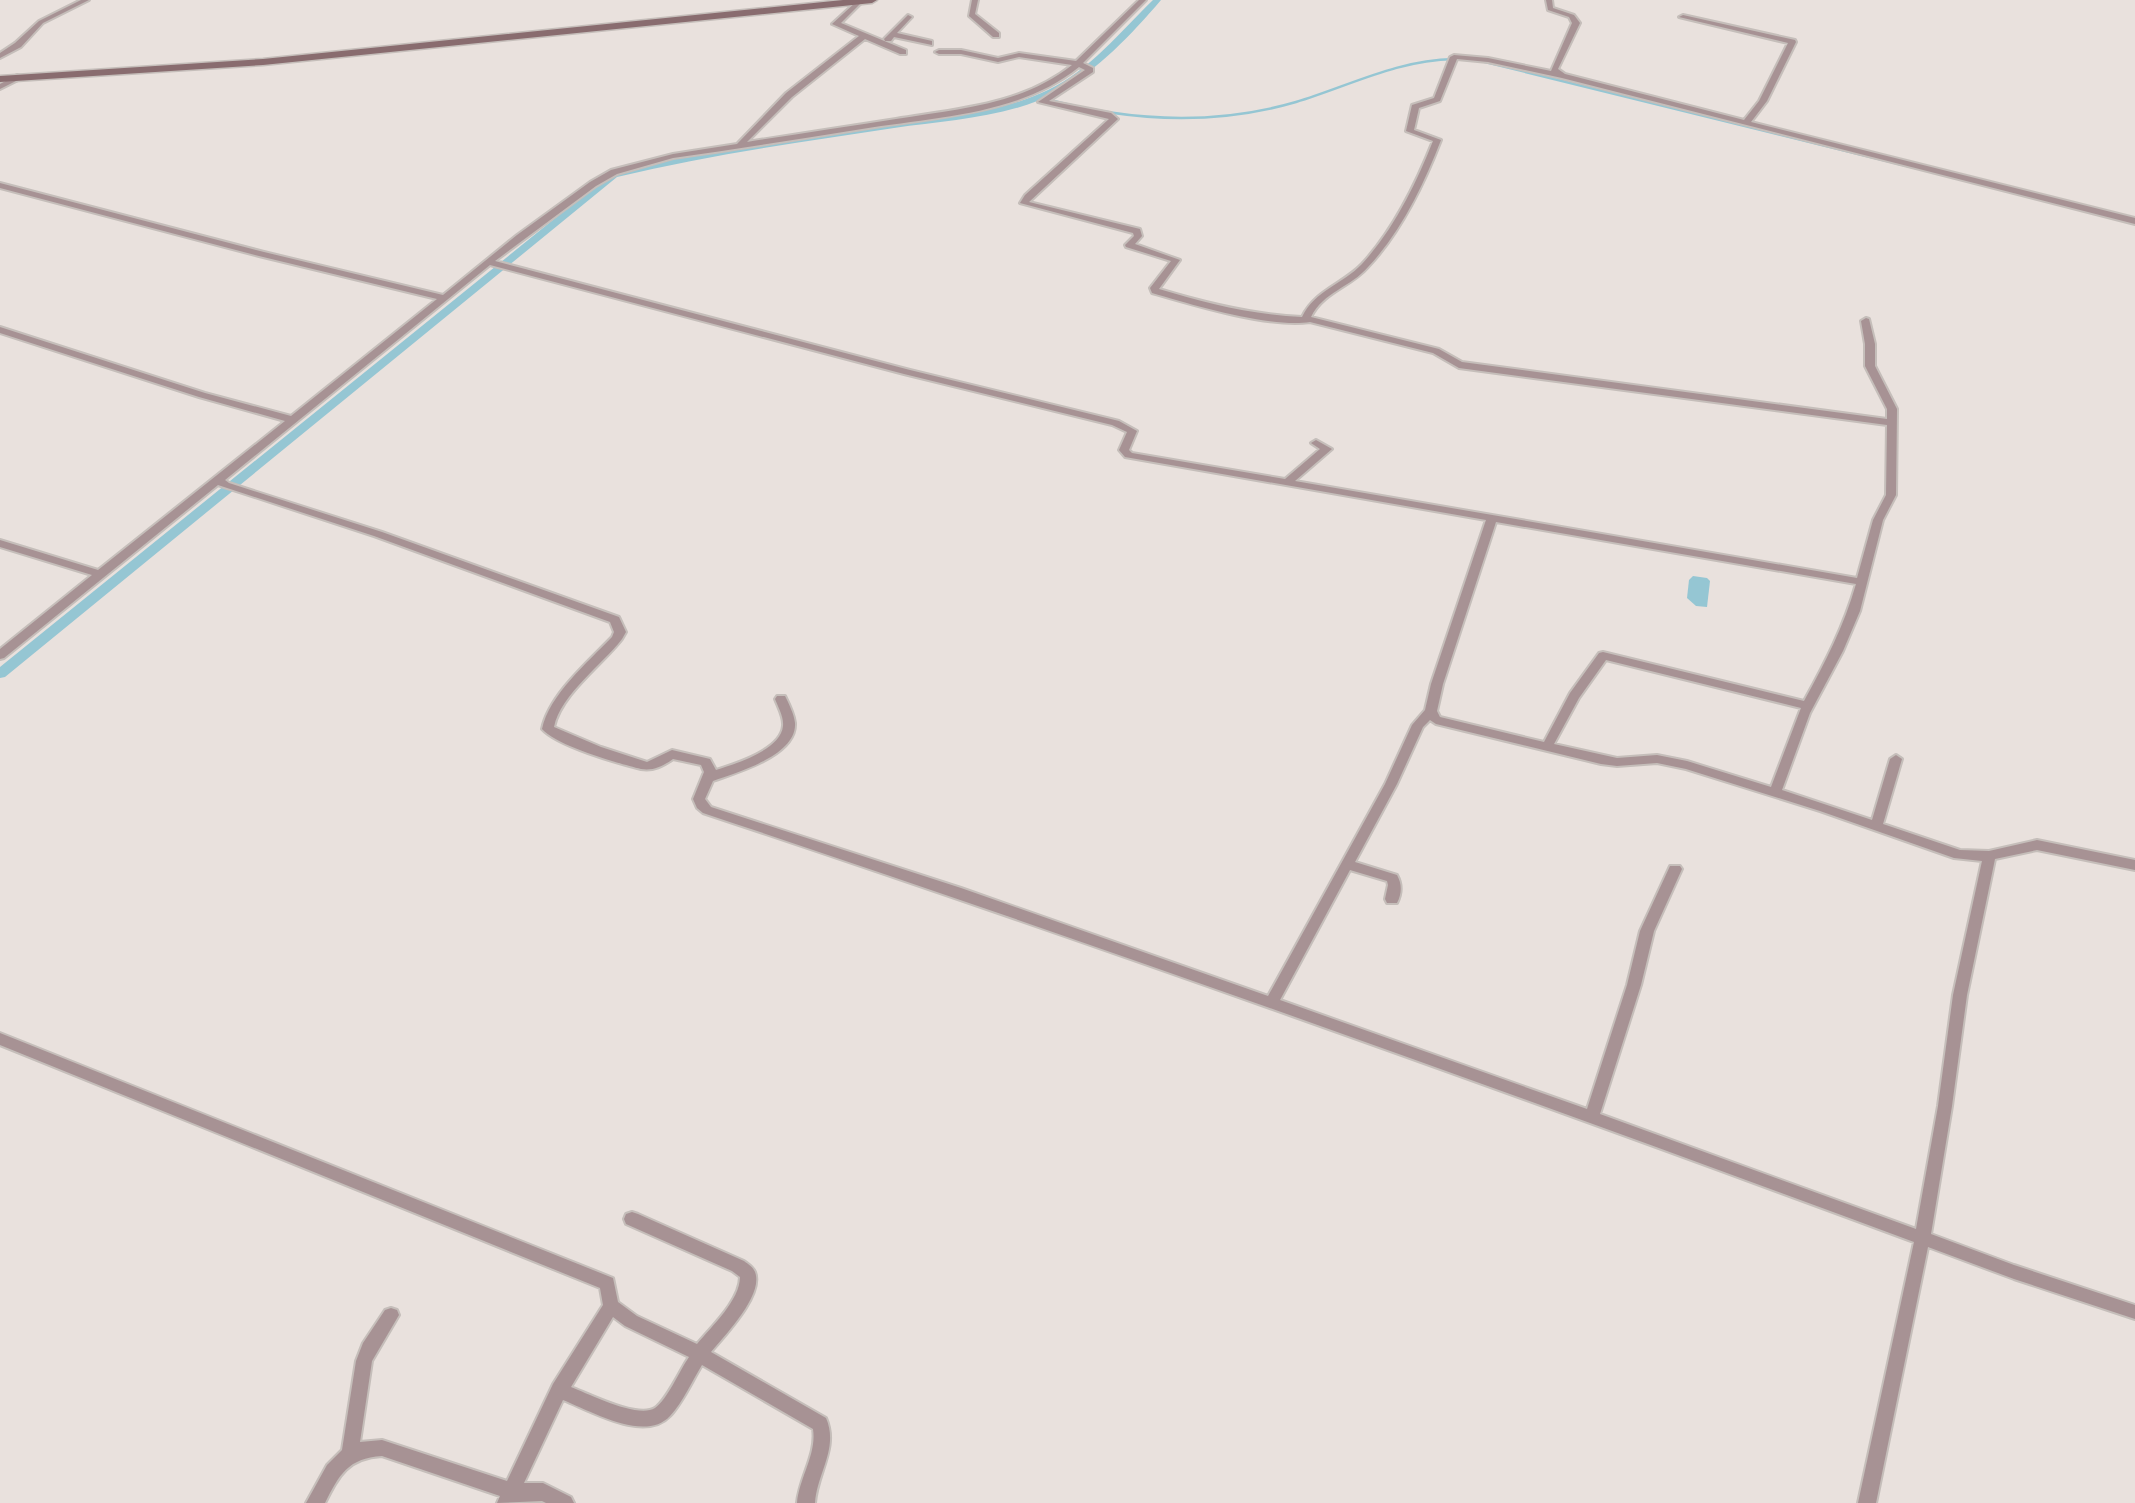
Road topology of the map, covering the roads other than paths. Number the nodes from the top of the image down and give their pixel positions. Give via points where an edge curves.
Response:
1 (86, 0) edge
2 (872, 0) edge
3 (975, 0) edge
4 (1143, 0) edge
5 (1549, 0) edge
6 (858, 3) junction
7 (908, 17) dead end
8 (1683, 18) dead end
9 (892, 34) junction
10 (996, 35) dead end
11 (864, 36) junction
12 (929, 43) dead end
13 (883, 44) junction
14 (903, 52) dead end
15 (939, 52) dead end
16 (0, 56) edge
17 (1453, 58) joint
18 (1084, 67) junction
19 (1562, 76) junction
20 (20, 77) junction
21 (0, 79) edge
22 (0, 86) edge
23 (1746, 123) junction
24 (739, 146) junction
25 (0, 185) edge
26 (2135, 220) edge
27 (492, 264) junction
28 (445, 298) junction
29 (1307, 320) junction
30 (1866, 321) dead end
31 (0, 330) edge
32 (293, 420) junction
33 (1892, 423) junction
34 (1315, 443) dead end
35 (1287, 482) junction
36 (227, 484) junction
37 (1490, 520) junction
38 (0, 543) edge
39 (99, 574) junction
40 (1863, 582) junction
41 (0, 655) edge
42 (781, 699) dead end
43 (1808, 706) junction
44 (1431, 711) junction
45 (1547, 747) junction
46 (1896, 759) dead end
47 (708, 778) junction
48 (1775, 793) junction
49 (1876, 826) junction
50 (1989, 856) junction
51 (1347, 864) junction
52 (2135, 865) edge
53 (1675, 869) dead end
54 (1392, 899) dead end
55 (1271, 1003) junction
56 (0, 1039) edge
57 (1592, 1118) junction
58 (632, 1219) dead end
59 (1922, 1239) junction
60 (611, 1306) junction
61 (2135, 1312) edge
62 (391, 1315) dead end
63 (699, 1355) junction
64 (559, 1391) junction
65 (350, 1453) junction
66 (509, 1498) edge
67 (315, 1503) edge
68 (565, 1503) edge
69 (806, 1503) edge
70 (1867, 1503) edge

1 - 16 street via 41,22
2 - 6 main road
3 - 10 street via 971,15
4 - 18 street
5 - 19 street via 1550,9 1572,16 1576,23 1554,70
6 - 11 street via 836,22
6 - 20 main road via 263,62
7 - 9 street
8 - 23 street via 1792,41 1768,92
9 - 12 street
9 - 13 street
11 - 13 street
11 - 24 street via 789,96
13 - 14 street
15 - 18 street via 998,60 1019,55
17 - 19 street via 1488,60
17 - 29 street via 1437,99 1415,107 1410,131 1437,140 1394,223 1364,267 1327,292
18 - 24 street via 1046,87 988,106
18 - 29 street via 1045,104 1114,118 1024,203 1137,231 1129,245 1177,260 1155,291
19 - 23 street
20 - 21 main road
20 - 22 street
23 - 26 street
24 - 27 street via 673,156 614,172 575,196
25 - 28 street
27 - 28 street
27 - 35 street via 1115,423 1132,431 1124,450 1129,455
28 - 32 street
29 - 33 street via 1436,351 1459,365
30 - 33 street via 1870,366 1892,409
31 - 32 street
32 - 36 street
33 - 40 street via 1891,495 1877,525
34 - 35 street via 1328,449
35 - 37 street
36 - 39 street
36 - 47 street via 615,620 617,639 558,705 548,729 641,766 657,764 672,754 696,758 710,767
37 - 40 street
37 - 44 street
38 - 39 street
39 - 41 street
40 - 43 street via 1837,651
42 - 47 street via 789,722 784,741 764,755
43 - 45 street via 1603,656 1574,696
43 - 48 street
44 - 45 street via 1433,718 1447,725
44 - 51 street via 1418,725
45 - 48 street via 1617,762 1661,760
46 - 49 street
47 - 55 street via 699,799 708,810
48 - 49 street
49 - 50 street via 1959,855
50 - 52 street via 2037,845
50 - 59 street via 1960,995
51 - 54 street via 1392,878
51 - 55 street
53 - 57 street via 1647,931
55 - 57 street
56 - 60 street via 598,1279 607,1283
57 - 59 street
58 - 63 street via 748,1274 741,1302
59 - 61 street
59 - 70 street
60 - 63 street
60 - 64 street
62 - 65 street via 364,1362
63 - 64 street via 657,1417 628,1418
63 - 69 street via 820,1424 824,1439
64 - 66 street
65 - 66 street via 382,1448
65 - 67 street
66 - 68 street via 543,1492

